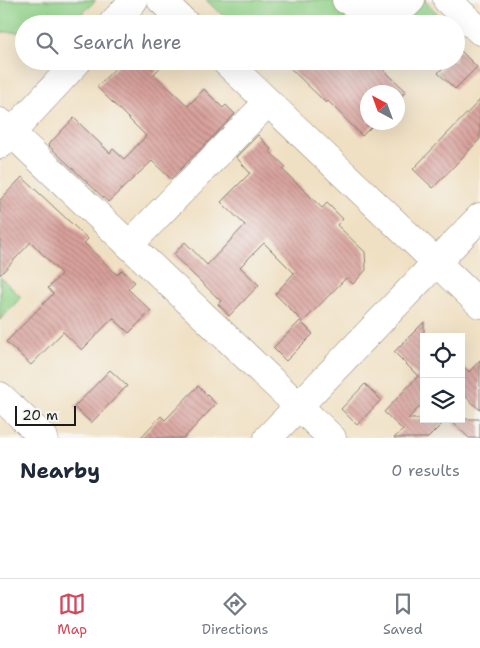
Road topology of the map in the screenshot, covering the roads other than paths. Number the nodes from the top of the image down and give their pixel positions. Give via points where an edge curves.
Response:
1 (134, 0) edge
2 (161, 0) edge
3 (346, 0) edge
4 (411, 0) edge
5 (447, 0) edge
6 (120, 15) edge
7 (177, 15) edge
8 (463, 15) edge
9 (465, 17) edge
10 (480, 31) edge
11 (69, 70) edge
12 (234, 70) edge
13 (268, 102) junction
14 (4, 133) edge
15 (480, 217) edge
16 (129, 245) junction
17 (437, 263) junction
18 (480, 304) edge
19 (0, 396) edge
20 (298, 406) junction
21 (44, 438) edge
22 (268, 438) edge
23 (332, 438) edge

1 - 6 street
2 - 7 street
3 - 4 street via 360,6 406,4
5 - 8 street
9 - 10 street
11 - 14 street
12 - 13 street
13 - 16 street
13 - 17 street
14 - 16 street
15 - 17 street
16 - 20 street
17 - 18 street
17 - 20 street
19 - 21 street
20 - 22 street
20 - 23 street

